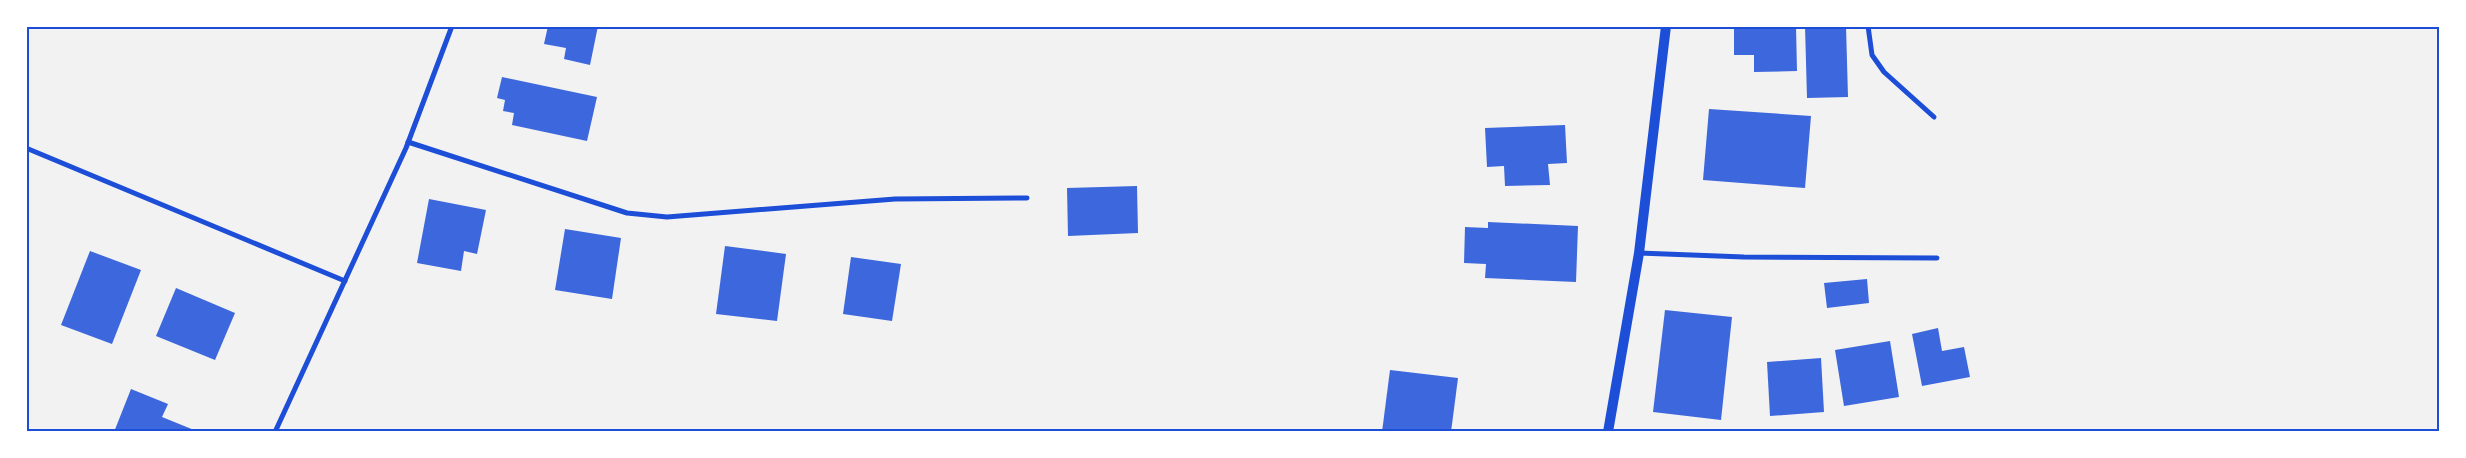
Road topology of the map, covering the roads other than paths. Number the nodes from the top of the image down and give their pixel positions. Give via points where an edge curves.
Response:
1 (452, 26) edge
2 (1666, 26) edge
3 (1868, 26) edge
4 (1934, 117) dead end
5 (408, 142) junction
6 (26, 148) edge
7 (1027, 198) dead end
8 (1639, 253) junction
9 (1937, 258) dead end
10 (344, 281) junction
11 (274, 432) edge
12 (1608, 432) edge

1 - 5 street
2 - 8 main road
3 - 4 street via 1872,55 1884,72
5 - 7 street via 627,213 667,217 894,199
5 - 10 street
6 - 10 street
8 - 9 street
8 - 12 main road
10 - 11 street

